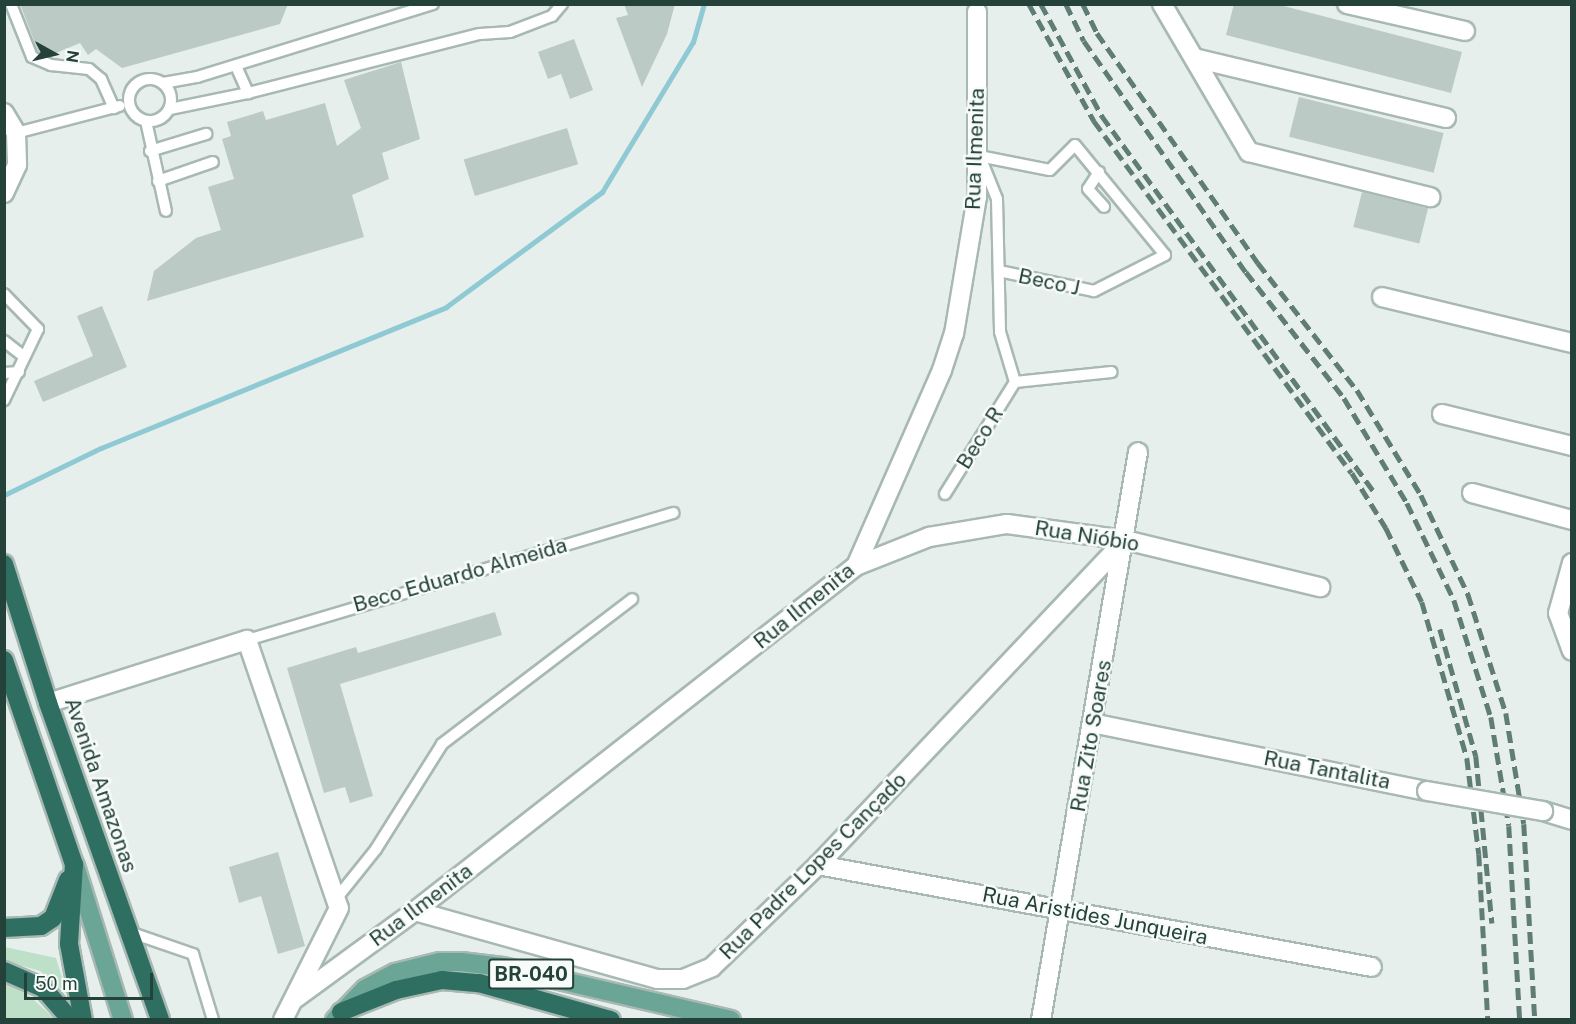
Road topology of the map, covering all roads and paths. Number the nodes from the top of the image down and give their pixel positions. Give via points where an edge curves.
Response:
1 (11, 4) edge
2 (434, 4) edge
3 (562, 4) edge
4 (1162, 4) edge
5 (1347, 4) edge
6 (977, 12) dead end
7 (1465, 31) dead end
8 (1194, 58) junction
9 (236, 66) junction
10 (163, 83) junction
11 (248, 93) junction
12 (129, 100) junction
13 (114, 108) junction
14 (170, 109) junction
15 (4, 113) edge
16 (1446, 118) dead end
17 (146, 121) junction
18 (16, 133) junction
19 (206, 134) dead end
20 (150, 151) junction
21 (979, 156) junction
22 (213, 162) dead end
23 (1098, 172) junction
24 (158, 181) junction
25 (4, 193) edge
26 (1430, 197) dead end
27 (1104, 207) dead end
28 (166, 211) dead end
29 (999, 271) junction
30 (4, 294) edge
31 (1382, 297) dead end
32 (4, 341) edge
33 (1572, 343) edge
34 (23, 356) junction
35 (19, 372) junction
36 (1111, 372) dead end
37 (4, 373) edge
38 (1015, 382) junction
39 (4, 400) edge
40 (1442, 414) dead end
41 (1572, 446) edge
42 (1138, 452) dead end
43 (1473, 493) dead end
44 (945, 494) dead end
45 (673, 513) dead end
46 (1572, 520) edge
47 (1125, 540) junction
48 (1572, 562) edge
49 (4, 564) edge
50 (856, 566) junction
51 (1320, 587) dead end
52 (632, 599) dead end
53 (247, 640) junction
54 (1572, 651) edge
55 (4, 660) edge
56 (48, 704) junction
57 (1092, 723) junction
58 (1568, 814) edge
59 (74, 864) junction
60 (818, 865) junction
61 (336, 898) junction
62 (1061, 909) junction
63 (415, 911) junction
64 (4, 928) edge
65 (129, 932) junction
66 (1372, 967) dead end
67 (4, 971) edge
68 (296, 998) junction
69 (338, 1016) edge
70 (71, 1020) edge
71 (83, 1020) edge
72 (123, 1020) edge
73 (160, 1020) edge
74 (213, 1020) edge
75 (284, 1020) edge
76 (611, 1020) edge
77 (731, 1020) edge
78 (1041, 1020) edge

1 - 13 lane via 32,57 89,69 101,79
2 - 9 lane
3 - 11 lane via 552,16 510,32 480,34
4 - 8 street
5 - 7 street
6 - 21 street, Rua Ilmenita
8 - 16 street
8 - 26 street via 1249,152
9 - 10 lane
9 - 11 lane
10 - 12 lane via 145,79 131,91
10 - 14 lane via 169,90
11 - 14 lane
12 - 13 lane
12 - 17 lane via 131,109
13 - 18 lane
14 - 17 lane via 155,121
15 - 18 street
17 - 20 lane
18 - 25 street via 17,165
19 - 20 lane
20 - 24 lane
21 - 23 lane via 1050,170 1075,145
21 - 29 lane via 997,199
21 - 50 street, Rua Ilmenita via 977,197 954,334
22 - 24 lane
23 - 27 lane via 1088,189
23 - 29 lane, Beco J via 1165,255 1094,291
24 - 28 lane
29 - 38 lane via 1001,346
30 - 34 lane via 38,329
31 - 33 street
32 - 34 lane
34 - 35 lane
35 - 37 lane
35 - 39 lane
36 - 38 lane
38 - 44 lane, Beco R
40 - 41 street
42 - 47 street, Rua Zito Soares
43 - 46 street
45 - 53 lane, Beco Eduardo Almeida
47 - 50 street, Rua Nióbio via 1006,524 929,537
47 - 51 street, Rua Nióbio
47 - 57 street, Rua Zito Soares
47 - 60 street, Rua Padre Lopes Cançado
48 - 54 street via 1558,613
49 - 56 highway, Avenida Amazonas
50 - 63 street, Rua Ilmenita
52 - 61 lane via 442,744 376,849
53 - 56 street
53 - 61 street
55 - 59 highway
56 - 65 highway, Avenida Amazonas
57 - 58 street, Rua Tantalita, bridge via 1427,791
57 - 62 street, Rua Zito Soares
59 - 64 highway via 53,918 41,926
59 - 71 highway via 69,944
59 - 72 main road
60 - 62 street, Rua Aristides Junqueira
60 - 63 street, Rua Padre Lopes Cançado via 712,968 683,979 657,979
61 - 68 street via 339,908
62 - 66 street, Rua Aristides Junqueira
62 - 78 street, Rua Zito Soares
63 - 68 street, Rua Ilmenita
65 - 73 highway, Avenida Amazonas
65 - 74 lane via 193,954
67 - 70 highway via 43,988
68 - 75 street
69 - 76 highway via 396,990 442,980 479,983
69 - 77 main road, BR-040 via 365,989 395,973 440,962 461,962 503,967

